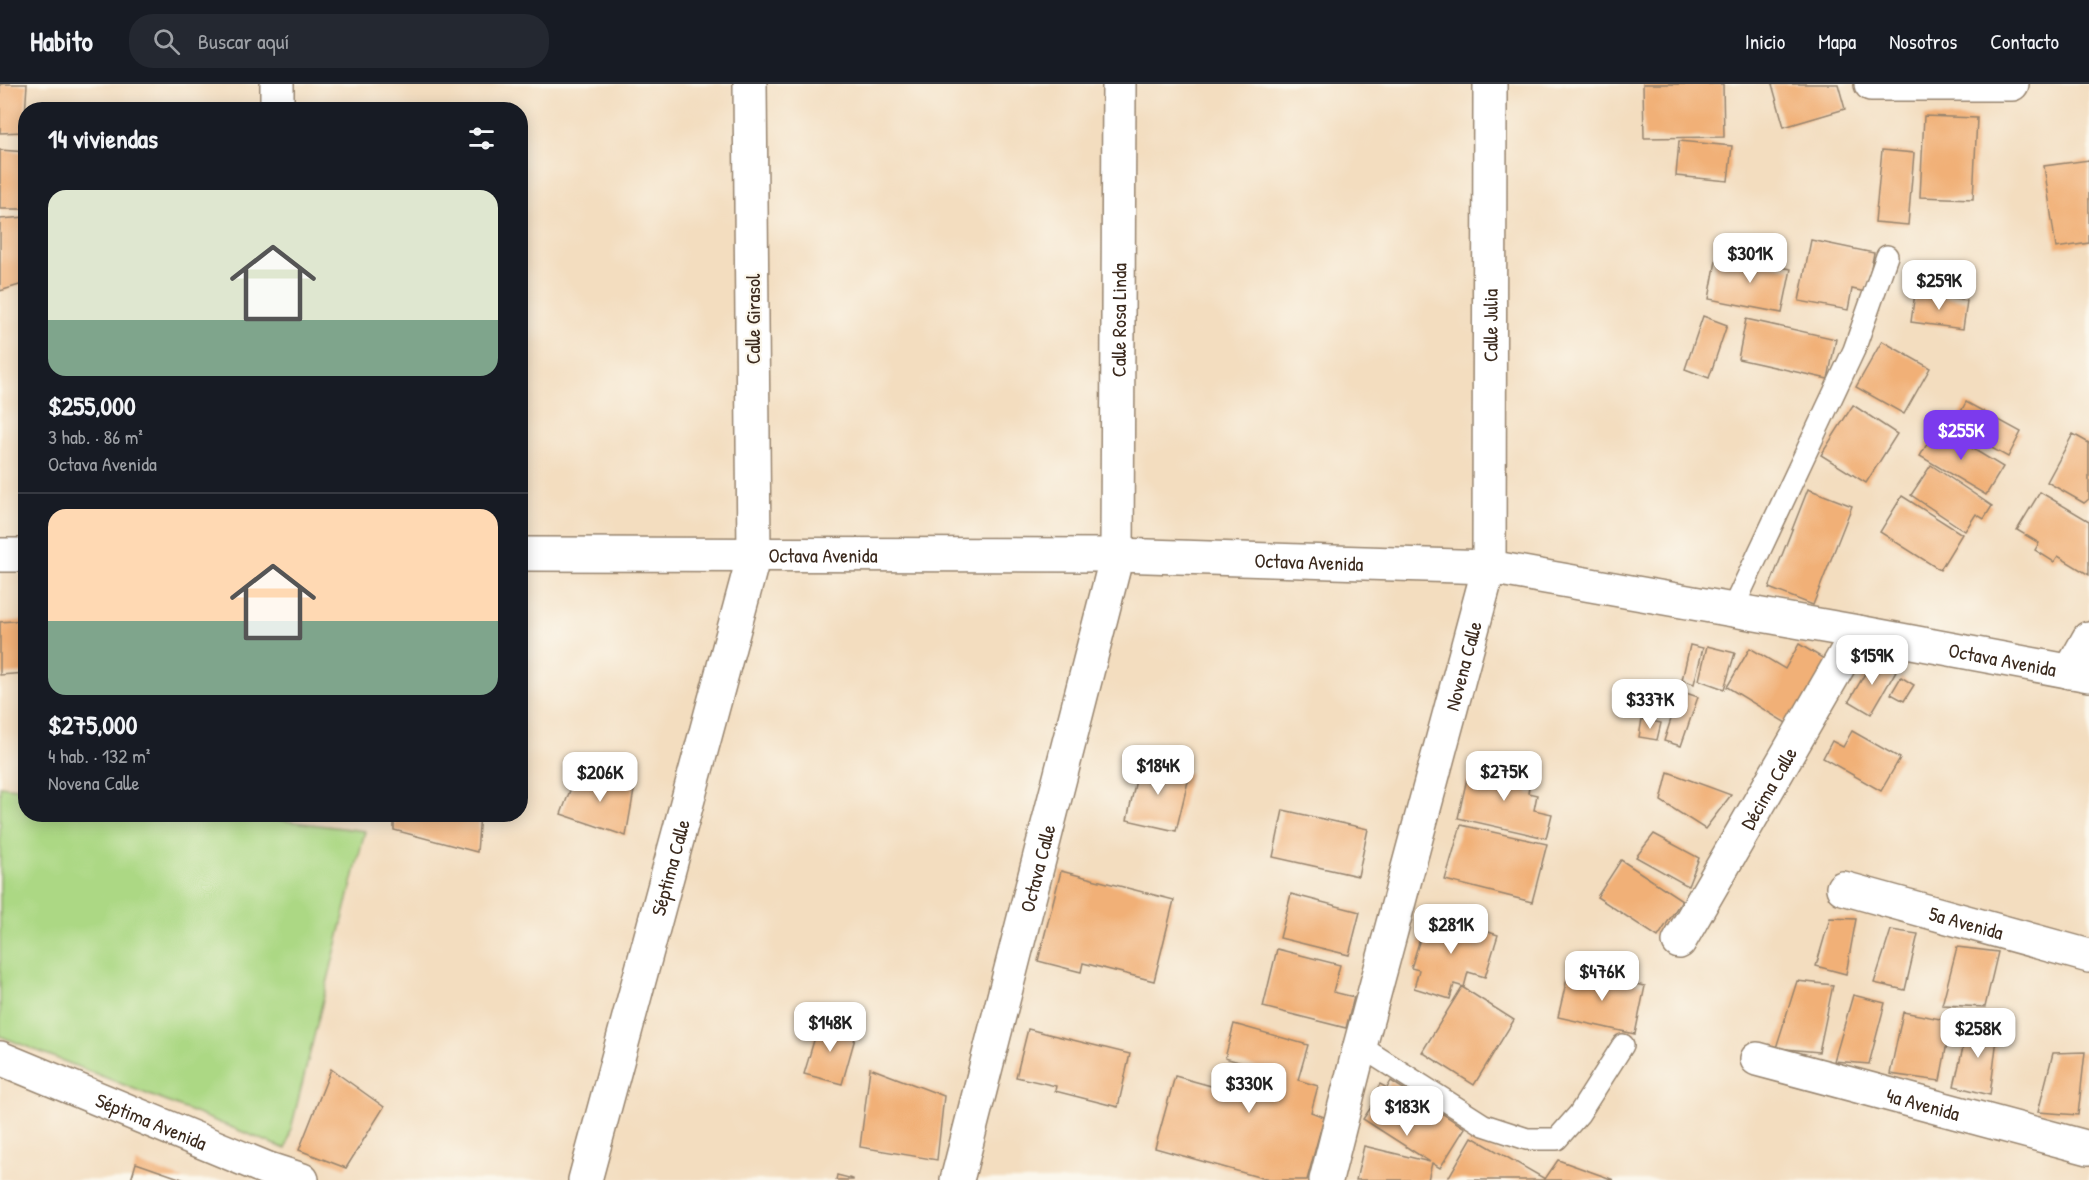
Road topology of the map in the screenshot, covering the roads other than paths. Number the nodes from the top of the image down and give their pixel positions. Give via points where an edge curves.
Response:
1 (277, 84) edge
2 (750, 84) edge
3 (1119, 84) edge
4 (1490, 84) edge
5 (2012, 84) edge
6 (1871, 85) edge
7 (277, 102) edge
8 (1887, 256) dead end
9 (528, 554) edge
10 (0, 555) edge
11 (18, 555) edge
12 (754, 555) junction
13 (1117, 555) junction
14 (1489, 567) junction
15 (1732, 610) junction
16 (1858, 632) junction
17 (2089, 638) edge
18 (2080, 674) edge
19 (1843, 888) dead end
20 (1679, 942) dead end
21 (2089, 956) edge
22 (1623, 1045) dead end
23 (1360, 1046) junction
24 (0, 1058) edge
25 (1757, 1059) dead end
26 (2089, 1148) edge
27 (266, 1175) edge
28 (302, 1180) edge
29 (585, 1180) edge
30 (957, 1180) edge
31 (1326, 1180) edge

1 - 7 street
2 - 12 street, Calle Girasol
3 - 13 street, Calle Rosa Linda
4 - 14 street, Calle Julia
5 - 6 street
8 - 15 lane via 1854,350
9 - 12 street, Octava Avenida
10 - 11 street
12 - 13 street, Octava Avenida
12 - 29 street, Séptima Calle
13 - 14 street, Octava Avenida
13 - 30 street, Octava Calle
14 - 15 street, Octava Avenida
14 - 23 street, Novena Calle
15 - 16 street, Octava Avenida
16 - 18 street, Octava Avenida
16 - 20 street, Décima Calle
17 - 18 street
19 - 21 street, 5a Avenida
22 - 23 lane via 1579,1114 1557,1139 1527,1139 1484,1125
23 - 31 street, Novena Calle
24 - 27 street, Séptima Avenida
25 - 26 street, 4a Avenida
27 - 28 street, Séptima Avenida

